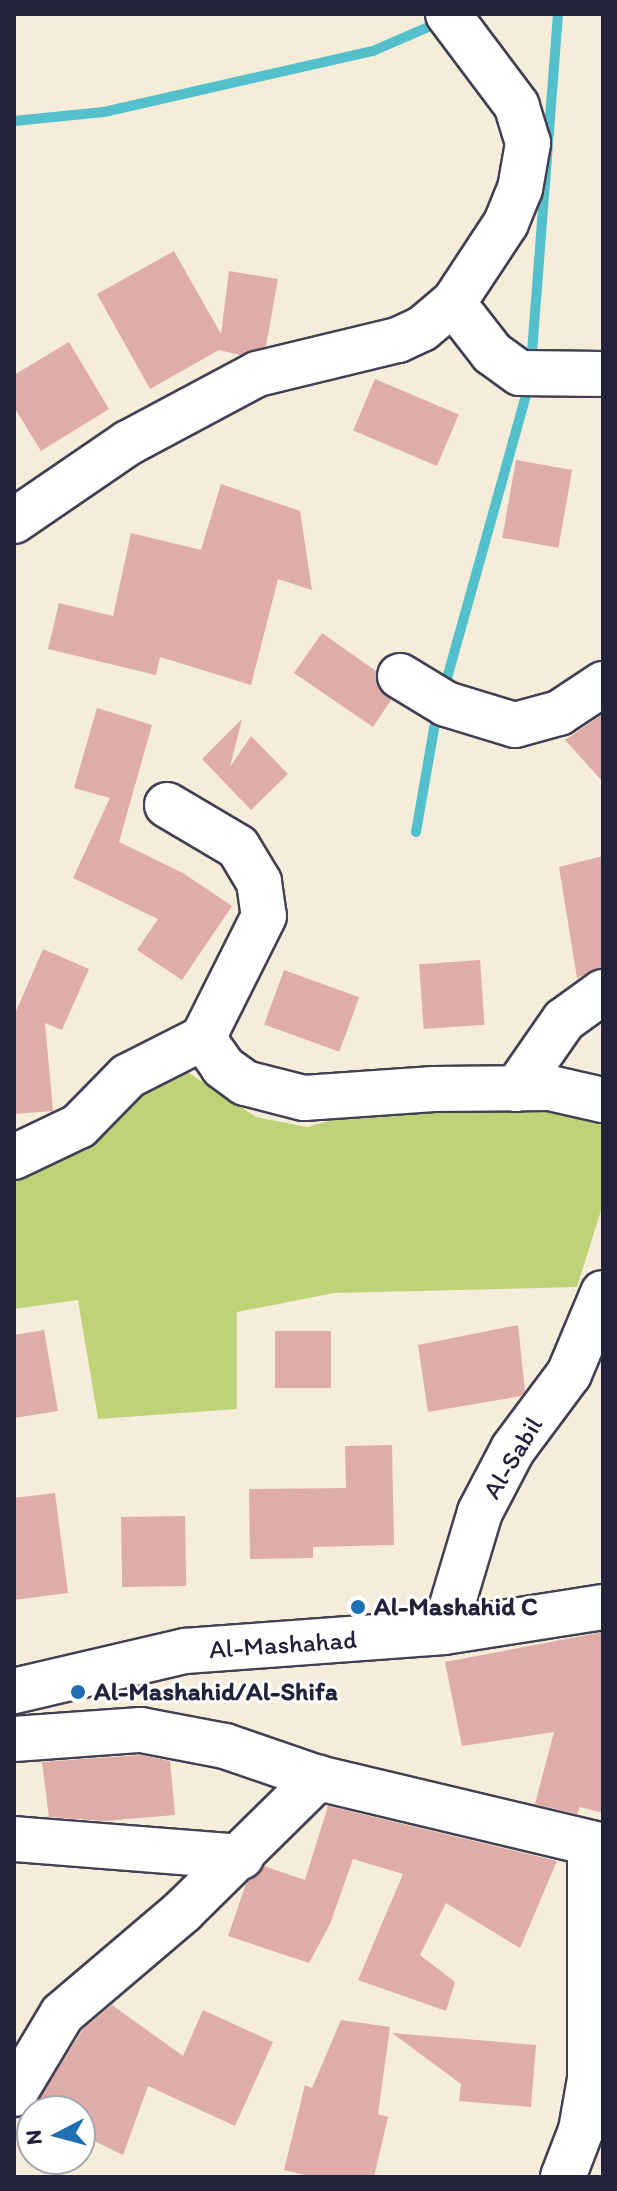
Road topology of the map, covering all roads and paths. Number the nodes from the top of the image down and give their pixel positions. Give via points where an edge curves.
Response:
1 (448, 14) edge
2 (464, 317) dead end
3 (603, 374) edge
4 (14, 521) edge
5 (400, 676) dead end
6 (603, 684) edge
7 (167, 805) dead end
8 (603, 992) edge
9 (203, 1038) junction
10 (516, 1089) junction
11 (603, 1100) edge
12 (14, 1157) edge
13 (603, 1293) edge
14 (592, 1348) edge
15 (603, 1607) edge
16 (444, 1632) junction
17 (14, 1691) edge
18 (14, 1739) edge
19 (318, 1778) junction
20 (14, 1839) edge
21 (597, 1844) edge
22 (241, 1857) junction
23 (14, 2094) edge
24 (563, 2177) edge

1 - 4 street via 517,106 528,143 523,177 506,223 454,302 422,329 398,340 257,374 128,443
2 - 3 street via 492,353 520,373
5 - 6 street via 446,704 515,725 559,713
7 - 9 street via 238,847 259,882 264,916
8 - 10 street via 583,1001 564,1020
9 - 10 street via 223,1067 245,1083 304,1098
9 - 12 street via 128,1076 79,1126
10 - 11 street via 550,1088
13 - 14 street, Al-Sabil
14 - 16 street, Al-Sabil via 513,1449 480,1512
15 - 16 street, Al-Mashahad
16 - 17 street, Al-Mashahad via 185,1651
18 - 19 street via 141,1730 225,1746
19 - 21 street
19 - 22 street
20 - 22 street
21 - 24 street via 590,2079 581,2130
22 - 23 street via 62,2014

